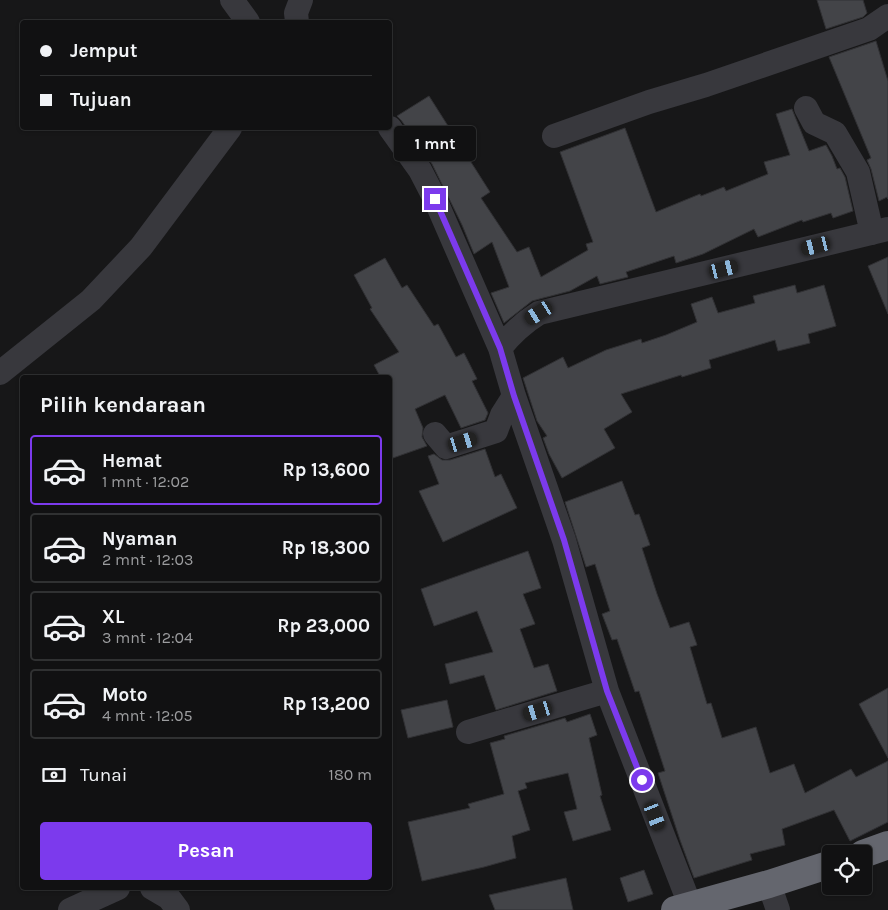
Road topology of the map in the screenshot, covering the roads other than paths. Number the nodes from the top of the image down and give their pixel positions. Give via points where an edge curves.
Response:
1 (232, 0) edge
2 (301, 0) edge
3 (888, 16) edge
4 (247, 20) edge
5 (297, 20) edge
6 (806, 108) dead end
7 (229, 130) edge
8 (391, 130) edge
9 (554, 136) dead end
10 (880, 231) edge
11 (500, 348) junction
12 (0, 373) edge
13 (514, 396) junction
14 (435, 434) dead end
15 (607, 691) junction
16 (468, 732) dead end
17 (888, 846) edge
18 (872, 851) edge
19 (822, 867) edge
20 (769, 884) junction
21 (114, 890) edge
22 (155, 890) edge
23 (683, 908) edge
24 (70, 910) edge
25 (178, 910) edge
26 (778, 910) edge

1 - 4 street
2 - 5 street
3 - 9 street via 869,29
6 - 10 street via 814,123 835,133 858,172
7 - 12 street via 141,247 91,300
8 - 11 street via 420,170 435,199
10 - 11 street via 539,313 510,335
11 - 13 street
13 - 14 street via 496,431 446,447
13 - 15 street via 564,540
15 - 16 street
15 - 23 street
17 - 18 highway
19 - 20 highway
20 - 23 highway
20 - 26 street
21 - 24 street
22 - 25 street via 169,898

